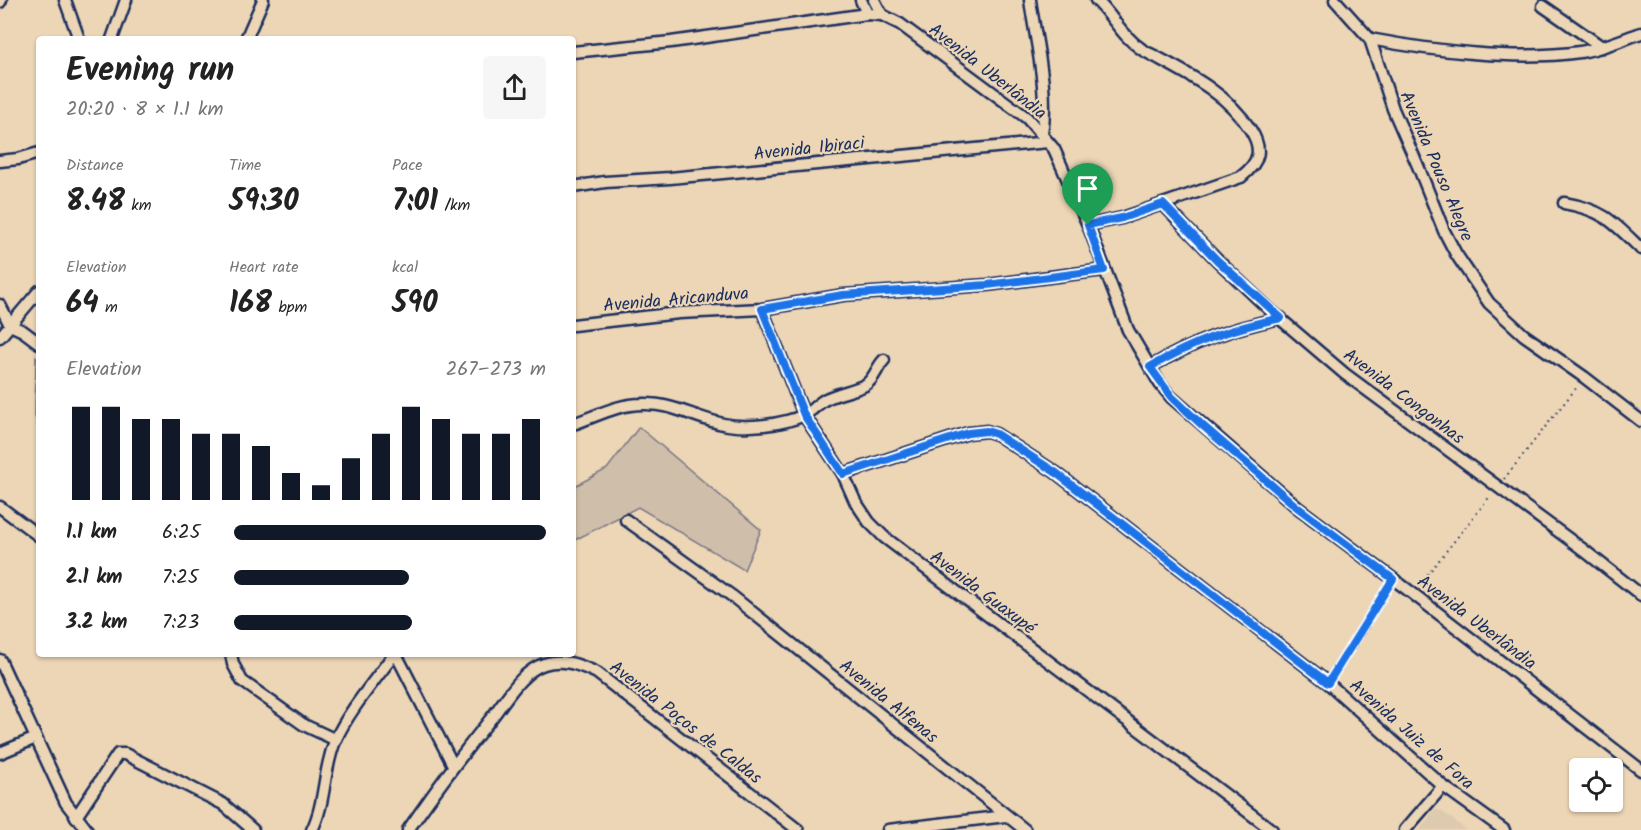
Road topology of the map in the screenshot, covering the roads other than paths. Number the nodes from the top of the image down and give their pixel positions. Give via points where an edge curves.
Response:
1 (65, 0) edge
2 (126, 0) edge
3 (262, 0) edge
4 (861, 0) edge
5 (874, 0) edge
6 (1030, 0) edge
7 (1096, 0) edge
8 (1335, 0) edge
9 (1543, 6) dead end
10 (867, 14) junction
11 (882, 15) junction
12 (1641, 33) edge
13 (78, 36) edge
14 (113, 36) edge
15 (247, 36) edge
16 (1370, 39) junction
17 (1602, 47) junction
18 (576, 52) edge
19 (1045, 138) junction
20 (36, 154) edge
21 (0, 160) edge
22 (576, 187) edge
23 (1564, 203) dead end
24 (1163, 204) junction
25 (1088, 225) junction
26 (1641, 249) edge
27 (1104, 270) junction
28 (36, 295) edge
29 (0, 305) edge
30 (762, 309) junction
31 (1281, 318) junction
32 (10, 325) junction
33 (576, 325) edge
34 (0, 337) edge
35 (36, 341) edge
36 (884, 360) dead end
37 (1150, 367) junction
38 (804, 415) junction
39 (1641, 422) edge
40 (576, 423) edge
41 (843, 474) junction
42 (0, 507) edge
43 (626, 520) dead end
44 (36, 534) edge
45 (1393, 579) junction
46 (1641, 595) edge
47 (232, 657) edge
48 (393, 657) edge
49 (397, 657) edge
50 (0, 660) edge
51 (1328, 683) junction
52 (36, 738) junction
53 (336, 740) junction
54 (0, 753) edge
55 (453, 765) junction
56 (1641, 770) edge
57 (1443, 786) junction
58 (1006, 816) junction
59 (76, 817) junction
60 (87, 830) edge
61 (253, 830) edge
62 (312, 830) edge
63 (408, 830) edge
64 (798, 830) edge
65 (888, 830) edge
66 (1024, 830) edge
67 (1272, 830) edge
68 (1406, 830) edge
69 (1504, 830) edge

1 - 13 street
2 - 14 street
3 - 15 street
4 - 10 street
5 - 11 street
6 - 19 street
7 - 24 street via 1139,48 1227,102 1257,140 1254,164 1241,177
8 - 16 street, Avenida Pouso Alegre
9 - 17 street
10 - 11 street, Avenida Uberlândia
10 - 18 street, Avenida Uberlândia
11 - 19 street, Avenida Uberlândia via 900,24 1027,118
12 - 17 street
16 - 17 street via 1414,48 1531,56
16 - 39 street, Avenida Pouso Alegre via 1393,109 1444,231 1489,303 1524,335
19 - 22 street, Avenida Ibiraci
19 - 25 street, Avenida Uberlândia via 1060,160
20 - 21 street
23 - 26 street via 1603,214
24 - 25 street
24 - 31 street, Avenida Congonhas
25 - 27 street, Avenida Uberlândia
27 - 30 street, Avenida Aricanduva via 987,285 843,295
27 - 37 street, Avenida Uberlândia via 1128,330
28 - 32 street
29 - 32 street
30 - 33 street, Avenida Aricanduva
30 - 38 street, Avenida Guaxupé
31 - 37 street via 1214,335
31 - 46 street, Avenida Congonhas via 1345,374
32 - 34 street
32 - 35 street
36 - 38 street via 865,385 825,400
37 - 45 street, Avenida Uberlândia via 1172,397 1202,425 1297,507
38 - 40 street via 757,426 738,426 673,407 628,404
38 - 41 street, Avenida Guaxupé
41 - 51 street, Avenida Juiz de Fora via 968,433 996,434 1055,472
41 - 67 street, Avenida Guaxupé via 855,501 884,537
42 - 44 street
43 - 58 street, Avenida Alfenas via 732,596
45 - 51 lane
45 - 56 street, Avenida Uberlândia
47 - 53 street via 242,681 304,724
48 - 53 street
49 - 55 street
50 - 52 street
51 - 57 street, Avenida Juiz de Fora
52 - 54 street
52 - 59 street
53 - 62 street
55 - 63 street, Avenida Poços de Caldas
55 - 64 street, Avenida Poços de Caldas via 523,677 543,665 580,665 597,674
57 - 68 street
57 - 69 street, Avenida Juiz de Fora
58 - 65 street
58 - 66 street, Avenida Alfenas
59 - 60 street
59 - 61 street via 118,754 124,754 223,804

